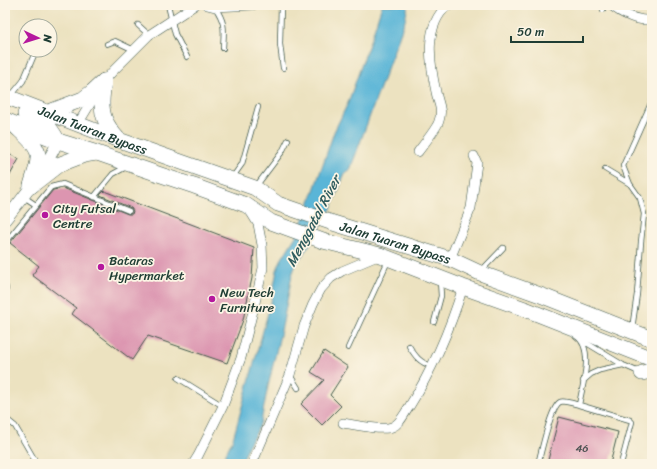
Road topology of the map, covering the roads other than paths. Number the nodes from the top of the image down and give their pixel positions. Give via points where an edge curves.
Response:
1 (168, 5) edge
2 (195, 5) edge
3 (253, 5) edge
4 (281, 5) edge
5 (448, 5) edge
6 (211, 6) edge
7 (605, 7) edge
8 (652, 19) edge
9 (171, 20) junction
10 (138, 25) dead end
11 (149, 35) junction
12 (107, 44) dead end
13 (223, 48) dead end
14 (134, 50) junction
15 (33, 58) edge
16 (187, 58) dead end
17 (282, 68) dead end
18 (104, 81) junction
19 (7, 100) edge
20 (652, 101) edge
21 (258, 107) dead end
22 (49, 112) junction
23 (8, 121) edge
24 (78, 124) junction
25 (119, 140) junction
26 (288, 140) dead end
27 (58, 141) junction
28 (418, 152) dead end
29 (97, 153) junction
30 (474, 156) dead end
31 (131, 164) junction
32 (604, 169) dead end
33 (232, 180) junction
34 (630, 184) junction
35 (255, 188) junction
36 (27, 191) junction
37 (94, 197) junction
38 (36, 205) junction
39 (246, 205) junction
40 (129, 211) dead end
41 (5, 220) edge
42 (5, 243) edge
43 (503, 248) dead end
44 (384, 257) junction
45 (450, 259) junction
46 (480, 273) junction
47 (440, 278) junction
48 (463, 287) junction
49 (551, 319) junction
50 (434, 322) dead end
51 (646, 337) edge
52 (580, 339) junction
53 (409, 346) dead end
54 (348, 348) dead end
55 (652, 359) edge
56 (623, 365) junction
57 (432, 366) junction
58 (649, 373) edge
59 (290, 375) junction
60 (178, 378) dead end
61 (584, 381) junction
62 (298, 388) dead end
63 (579, 405) junction
64 (223, 406) junction
65 (5, 418) edge
66 (343, 423) dead end
67 (37, 464) edge
68 (193, 464) edge
69 (252, 464) edge
70 (538, 464) edge
71 (621, 464) edge

1 - 9 lane
2 - 9 street
3 - 6 street
4 - 17 lane
5 - 28 street via 433,25 430,47 432,73 441,110 439,123
6 - 13 lane via 223,21
7 - 8 street via 633,18 645,21
9 - 11 street
9 - 16 lane
10 - 11 lane
11 - 14 street
12 - 14 lane via 115,41
14 - 18 street
15 - 19 lane via 23,81
18 - 22 highway via 83,99
18 - 24 street
18 - 25 highway via 103,116
19 - 22 highway, Jalan Tuaran Bypass
19 - 27 highway via 42,120
20 - 34 lane via 624,166
21 - 33 lane via 242,164
22 - 24 highway, Jalan Tuaran Bypass
23 - 27 highway, Jalan Tuaran Bypass
23 - 36 highway via 32,143 38,153
24 - 25 highway, Jalan Tuaran Bypass
25 - 33 highway, Jalan Tuaran Bypass
26 - 35 lane
27 - 29 highway, Jalan Tuaran Bypass
27 - 36 street
29 - 31 highway, Jalan Tuaran Bypass
29 - 36 highway via 58,165
30 - 45 street via 477,163 471,208
31 - 37 lane via 113,174
31 - 39 highway, Jalan Tuaran Bypass
32 - 34 lane
33 - 35 highway, Jalan Tuaran Bypass
34 - 51 lane via 640,198 644,214 637,294
35 - 45 highway, Jalan Tuaran Bypass via 278,204
36 - 38 lane
36 - 41 street
37 - 38 lane via 63,184 51,187
37 - 40 lane
38 - 42 lane
39 - 44 highway, Jalan Tuaran Bypass via 271,222 323,241
39 - 64 street via 258,224 263,268 241,358
43 - 46 lane
44 - 47 highway, Jalan Tuaran Bypass
44 - 54 lane
44 - 59 street via 342,271 321,289 304,326
45 - 46 highway, Jalan Tuaran Bypass
46 - 51 highway, Jalan Tuaran Bypass
47 - 48 highway, Jalan Tuaran Bypass
47 - 50 lane via 441,296
48 - 49 highway, Jalan Tuaran Bypass
48 - 57 street
49 - 52 lane
49 - 55 highway, Jalan Tuaran Bypass
52 - 56 lane
52 - 61 lane via 587,362
53 - 57 lane via 423,363
56 - 58 lane
56 - 61 lane via 600,370
57 - 66 street via 395,426 378,428
59 - 62 lane
59 - 69 street
60 - 64 lane
61 - 63 lane
63 - 70 lane via 564,402 558,404 549,422
63 - 71 lane via 632,422
64 - 68 street
65 - 67 lane via 15,426

